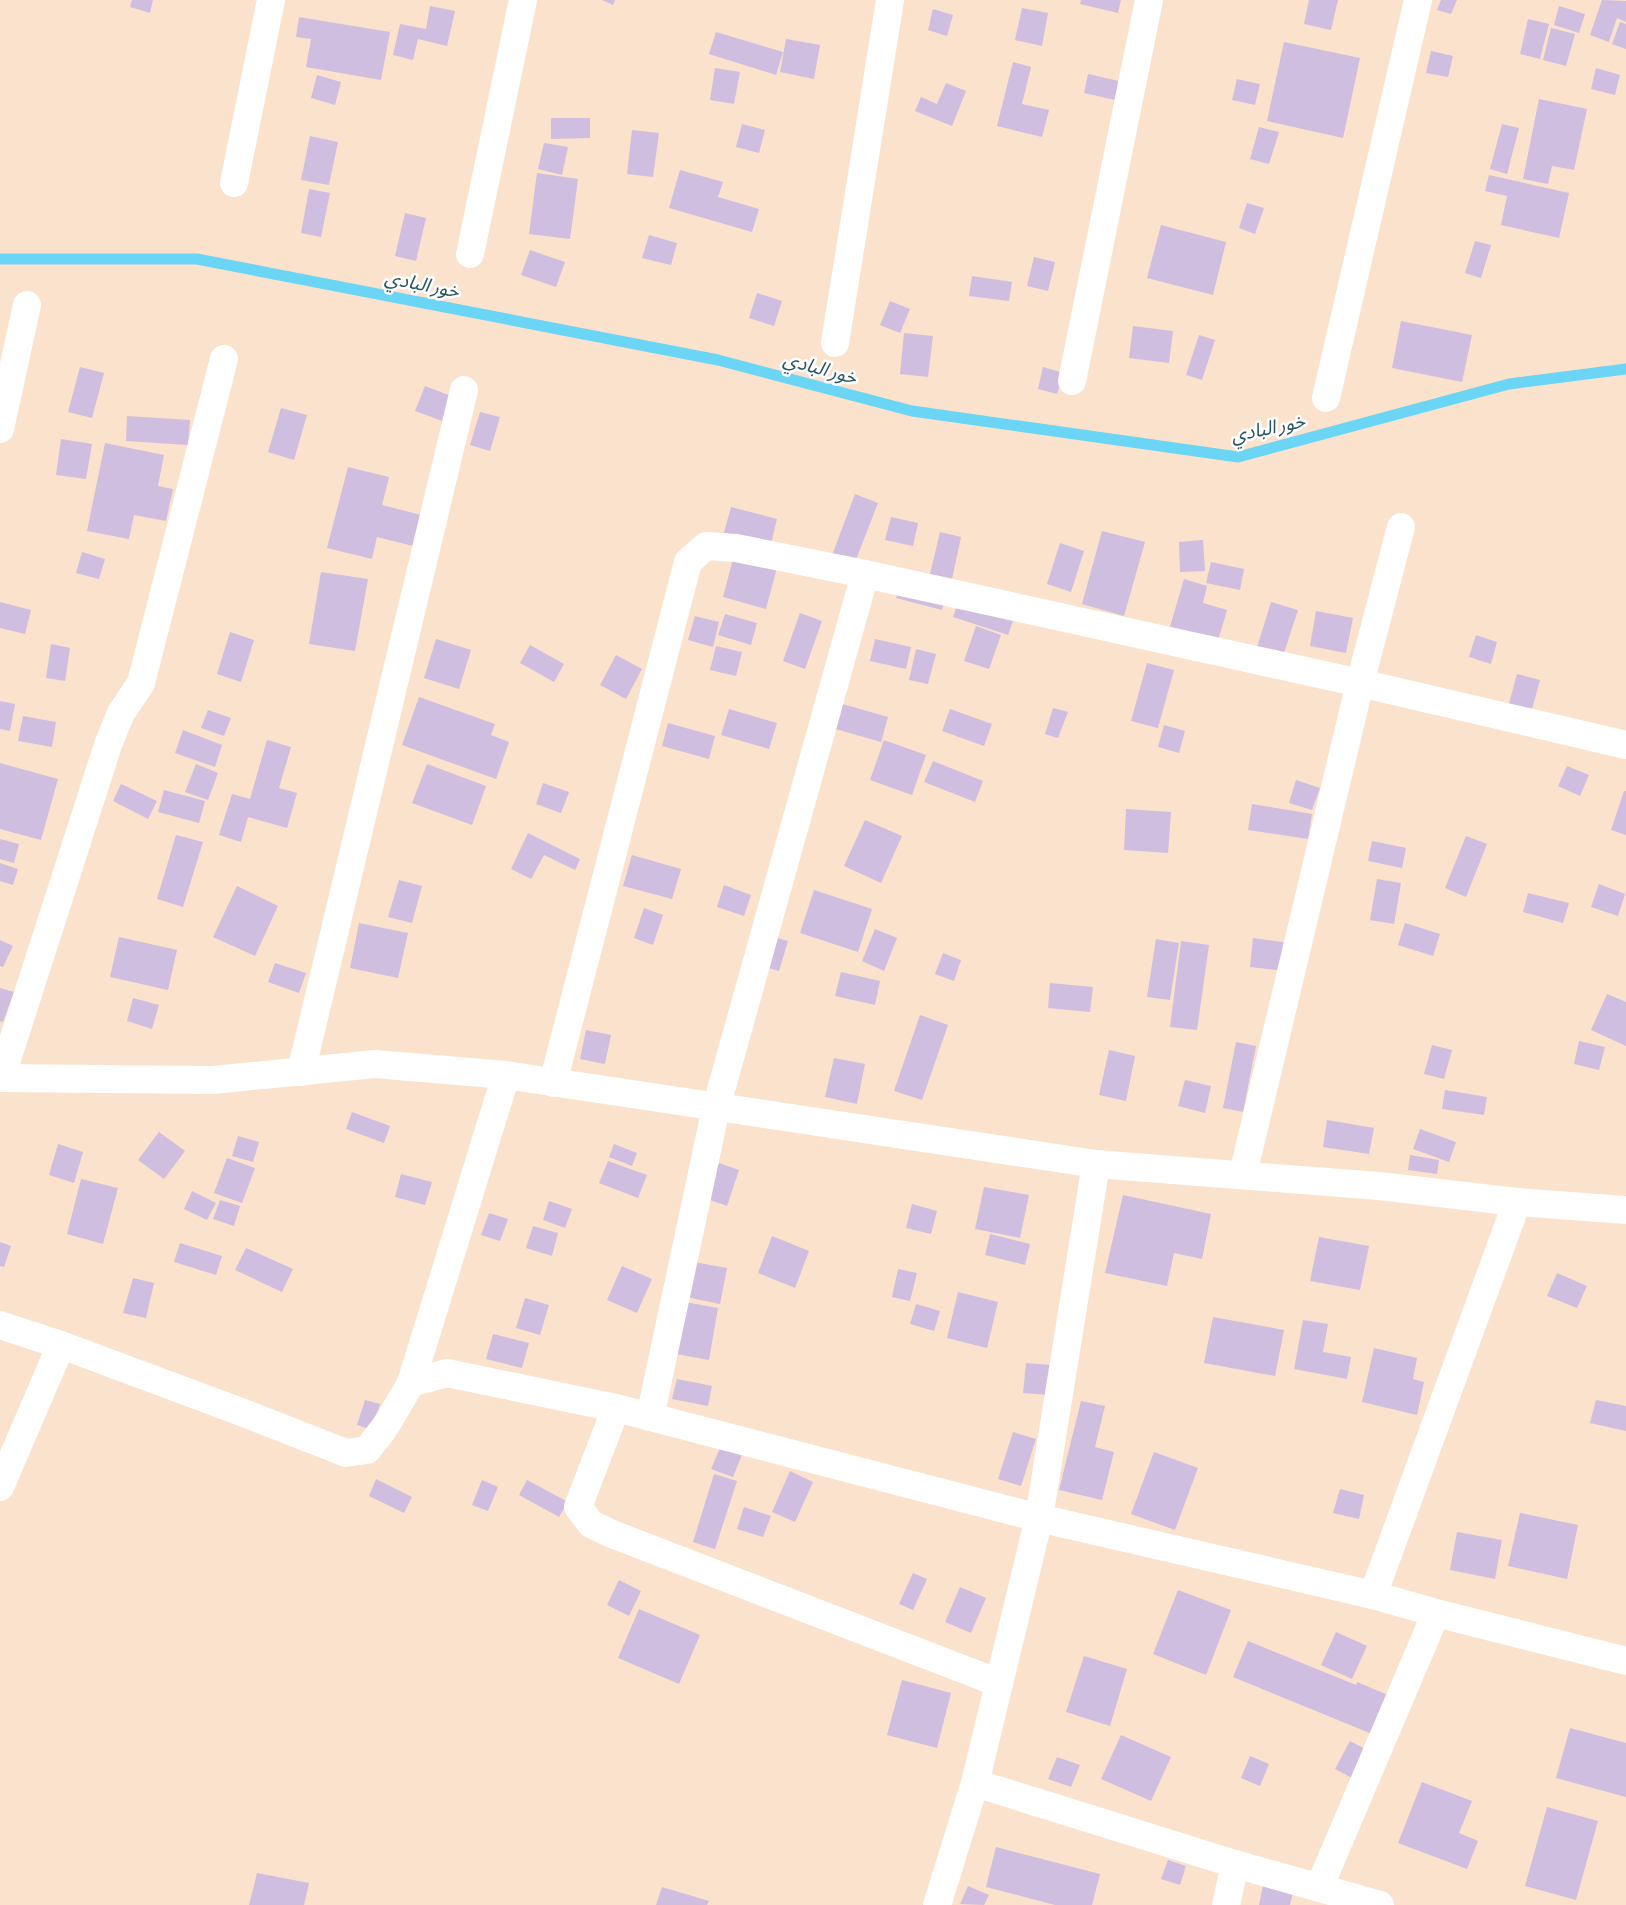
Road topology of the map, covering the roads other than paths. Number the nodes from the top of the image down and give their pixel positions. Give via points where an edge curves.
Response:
1 (271, 0) edge
2 (523, 0) edge
3 (890, 0) edge
4 (1149, 0) edge
5 (1418, 0) edge
6 (234, 183) dead end
7 (470, 254) dead end
8 (26, 305) dead end
9 (835, 343) dead end
10 (224, 359) dead end
11 (1072, 381) dead end
12 (464, 390) dead end
13 (1326, 398) dead end
14 (0, 429) edge
15 (1401, 526) dead end
16 (865, 574) junction
17 (1360, 683) junction
18 (1626, 745) edge
19 (301, 1072) junction
20 (506, 1075) junction
21 (0, 1078) edge
22 (553, 1083) junction
23 (716, 1108) junction
24 (1096, 1164) junction
25 (1243, 1174) junction
26 (1517, 1202) junction
27 (1626, 1210) edge
28 (0, 1325) edge
29 (61, 1345) junction
30 (411, 1383) junction
31 (616, 1408) junction
32 (650, 1417) junction
33 (0, 1487) edge
34 (1039, 1518) junction
35 (1372, 1595) junction
36 (1436, 1614) junction
37 (1626, 1660) edge
38 (999, 1683) junction
39 (975, 1783) junction
40 (1235, 1864) junction
41 (1319, 1888) junction
42 (937, 1905) edge
43 (1226, 1905) edge
44 (1380, 1905) edge

1 - 6 street
2 - 7 street
3 - 9 street
4 - 11 street
5 - 13 street
8 - 14 street
10 - 21 street via 141,683 121,713 108,745
12 - 19 street
15 - 17 street
16 - 17 street
16 - 22 street via 736,548 706,546 688,562
16 - 23 street
17 - 18 street
17 - 25 street
19 - 20 street via 375,1064
19 - 21 street via 213,1080
20 - 22 street
20 - 30 street
22 - 23 street
23 - 24 street
23 - 32 street
24 - 25 street
24 - 34 street
25 - 26 street
26 - 27 street
26 - 35 street
28 - 29 street
29 - 30 street via 346,1453 367,1450
29 - 33 street
30 - 31 street via 447,1373
31 - 32 street
31 - 38 street via 578,1507 591,1524
32 - 34 street
34 - 35 street
34 - 38 street
35 - 36 street
36 - 37 street
36 - 41 street
38 - 39 street
39 - 40 street
39 - 42 street
40 - 41 street
40 - 43 street
41 - 44 street

